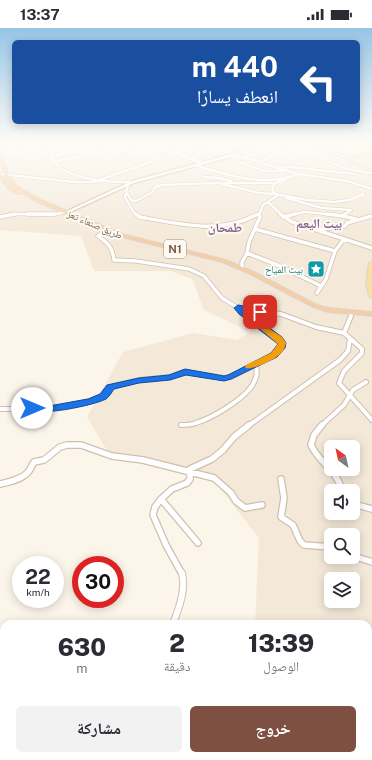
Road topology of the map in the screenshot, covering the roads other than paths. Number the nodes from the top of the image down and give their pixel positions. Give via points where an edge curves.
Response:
1 (3, 175) edge
2 (12, 175) edge
3 (80, 175) edge
4 (115, 175) edge
5 (158, 175) edge
6 (233, 175) edge
7 (295, 175) edge
8 (306, 175) edge
9 (203, 177) dead end
10 (286, 179) junction
11 (98, 181) junction
12 (133, 182) junction
13 (233, 182) junction
14 (222, 183) junction
15 (276, 183) junction
16 (128, 184) junction
17 (372, 189) edge
18 (126, 192) junction
19 (364, 194) dead end
20 (276, 195) junction
21 (268, 202) junction
22 (65, 213) junction
23 (259, 214) junction
24 (343, 216) junction
25 (372, 216) edge
26 (0, 217) edge
27 (283, 217) junction
28 (358, 220) junction
29 (254, 230) junction
30 (316, 230) junction
31 (103, 232) junction
32 (344, 239) junction
33 (372, 248) edge
34 (335, 252) junction
35 (247, 253) junction
36 (372, 263) edge
37 (239, 269) junction
38 (321, 286) junction
39 (317, 293) dead end
40 (372, 296) edge
41 (238, 308) junction
42 (372, 314) edge
43 (351, 316) junction
44 (372, 318) edge
45 (344, 333) junction
46 (350, 339) junction
47 (256, 364) junction
48 (366, 382) dead end
49 (349, 393) junction
50 (0, 409) edge
51 (372, 420) edge
52 (181, 425) dead end
53 (190, 471) junction
54 (281, 479) dead end
55 (0, 484) edge
56 (342, 484) edge
57 (161, 499) junction
58 (262, 505) dead end
59 (360, 506) edge
60 (372, 509) edge
61 (198, 543) dead end
62 (324, 546) edge
63 (360, 558) edge
64 (372, 562) edge
65 (174, 620) edge

1 - 22 highway, طريق صنعاء تعز / N1 via 9,187 31,201
2 - 11 street via 74,182
3 - 11 street
4 - 11 street
5 - 12 street
6 - 10 street via 244,178
7 - 10 street
8 - 17 street via 347,181
9 - 13 street
10 - 15 street
11 - 12 street
12 - 16 street
13 - 14 street
13 - 15 street
14 - 18 street via 164,184 136,201 131,200
14 - 20 street
15 - 20 street via 272,189
16 - 18 street
16 - 22 street
18 - 23 street via 126,201 136,215 188,226 236,223
19 - 20 street via 334,202
20 - 21 street
20 - 24 street via 322,208 351,210
21 - 23 street
21 - 27 street
22 - 26 street
22 - 31 highway, طريق صنعاء تعز / N1
22 - 37 highway, طريق صنعاء تعز / N1 via 120,235 224,261
23 - 29 street
24 - 27 street via 305,212
24 - 28 street
25 - 28 street
27 - 30 street
28 - 30 street via 345,226
29 - 34 street
29 - 35 street via 248,242
30 - 32 street
31 - 37 highway, طريق صنعاء تعز / N1 via 116,238
31 - 41 street via 98,236 111,246 114,260 173,266 198,273 204,276 222,298
32 - 33 street
32 - 34 street
34 - 38 street
35 - 37 street
35 - 38 street
36 - 40 main road via 369,283
37 - 42 highway, طريق صنعاء تعز / N1 via 315,306 328,310
37 - 43 highway, طريق صنعاء تعز / N1 via 308,308
38 - 39 street
41 - 45 street via 281,314 316,327
41 - 47 street via 282,343 274,355
43 - 44 highway, طريق صنعاء تعز / N1
43 - 45 street
45 - 46 street
46 - 49 street via 362,349 362,353 339,380 342,388
46 - 53 street via 350,347 340,360 248,426 212,459
47 - 50 street via 224,378 185,372 170,377 139,380 111,387 104,396 90,401 49,409
47 - 52 street via 254,384 248,390 220,411 196,424
48 - 49 street
49 - 51 street
49 - 56 street via 344,405 319,428 312,438 311,445
53 - 55 street via 67,445 60,447 44,460 34,462 30,471 23,476
53 - 57 street via 187,483 172,489
53 - 58 street via 214,478 245,508
54 - 62 street via 284,498 281,517 294,527 304,544
57 - 61 street
57 - 65 street via 153,515 166,545 181,570 184,584
59 - 60 street
63 - 64 street

